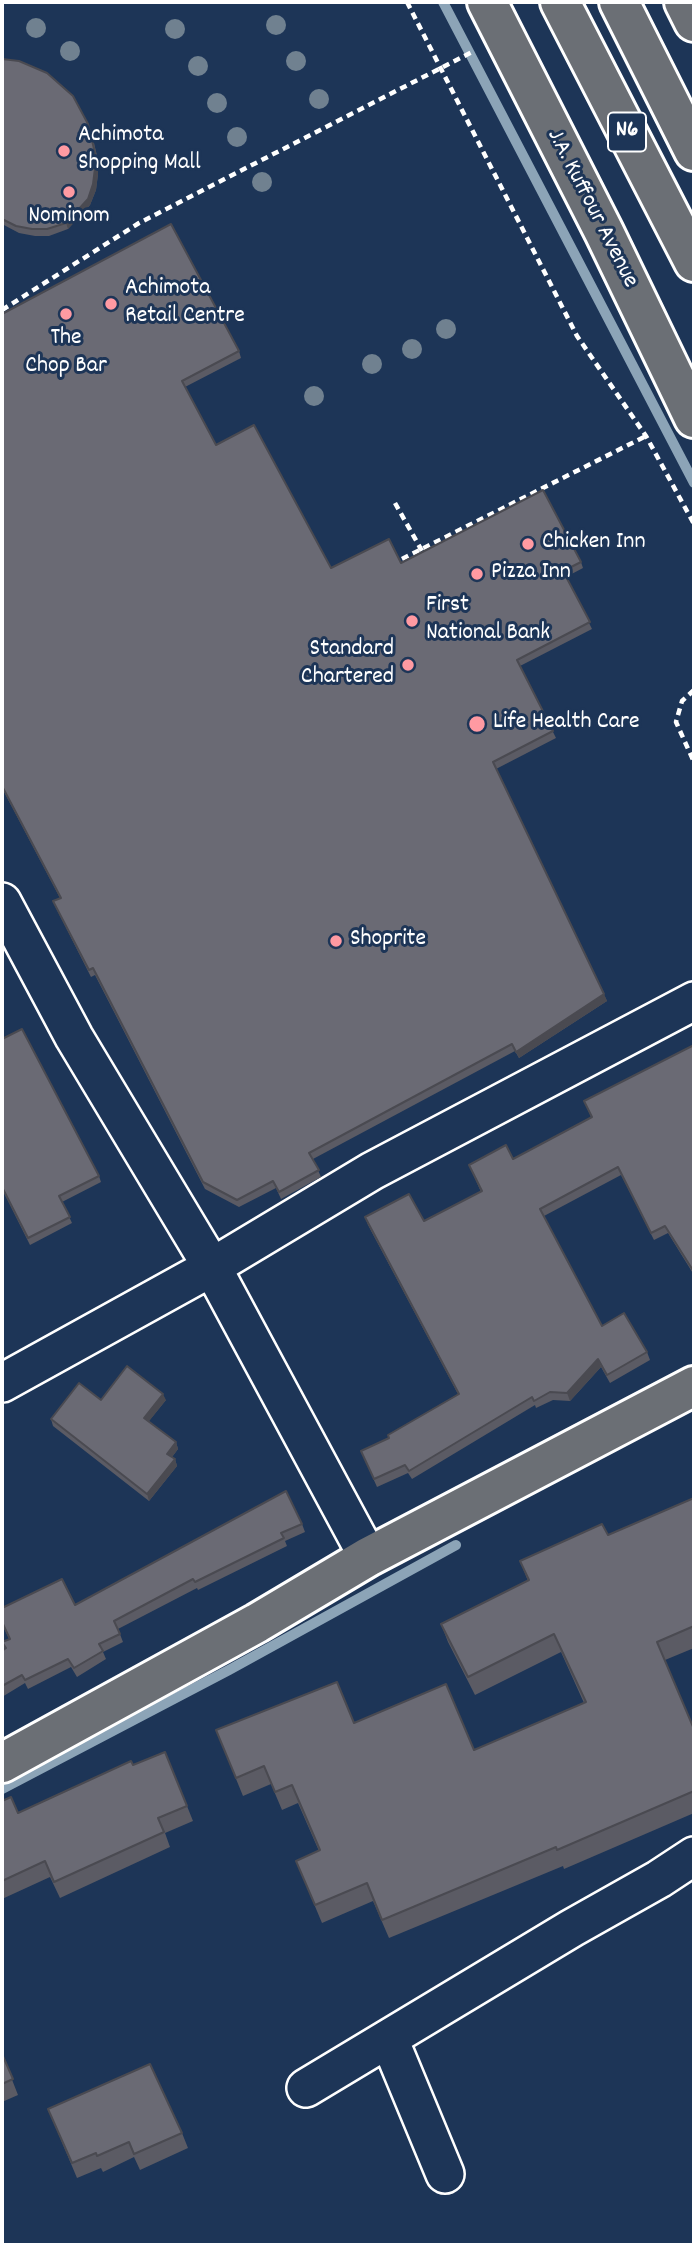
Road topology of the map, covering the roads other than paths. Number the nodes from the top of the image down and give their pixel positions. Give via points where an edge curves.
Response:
1 (486, 2) edge
2 (560, 2) edge
3 (619, 2) edge
4 (684, 2) edge
5 (694, 22) edge
6 (694, 151) edge
7 (694, 262) edge
8 (694, 418) edge
9 (2, 902) edge
10 (694, 1001) edge
11 (212, 1267) junction
12 (2, 1383) edge
13 (694, 1385) edge
14 (368, 1556) junction
15 (2, 1763) edge
16 (694, 1856) edge
17 (389, 2039) junction
18 (306, 2088) dead end
19 (444, 2174) dead end

1 - 8 main road, J.A. Kuffour Avenue
2 - 7 main road, N6
3 - 6 main road, N6
4 - 5 main road
9 - 11 street via 74,1037
10 - 11 street via 372,1171
11 - 12 street
11 - 14 street
13 - 14 main road
14 - 15 main road via 257,1623
16 - 17 street
17 - 18 street
17 - 19 street

